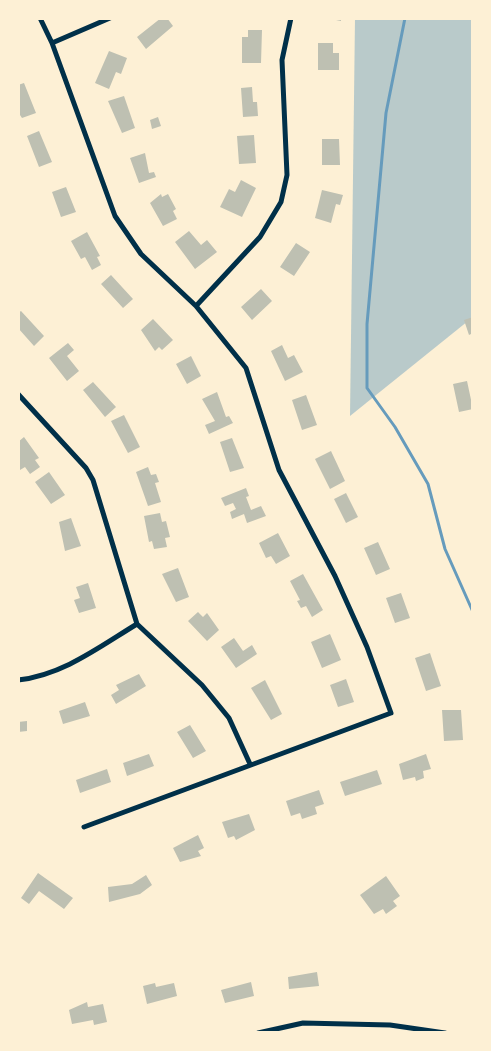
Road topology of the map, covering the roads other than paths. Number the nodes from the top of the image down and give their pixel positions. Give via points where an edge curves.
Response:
1 (40, 18) edge
2 (110, 18) edge
3 (291, 18) edge
4 (52, 43) junction
5 (196, 306) junction
6 (18, 394) edge
7 (137, 624) junction
8 (18, 680) edge
9 (250, 764) junction
10 (84, 827) dead end
11 (258, 1033) edge
12 (445, 1033) edge

1 - 4 street
2 - 4 street
3 - 5 street via 282,60 286,175 281,202 260,237
4 - 5 street via 115,216 141,254
5 - 9 street via 246,368 279,470 335,576 391,712
6 - 7 street via 93,480
7 - 8 street via 77,662
7 - 9 street via 202,685 229,718
9 - 10 street
11 - 12 street via 303,1023 390,1024

